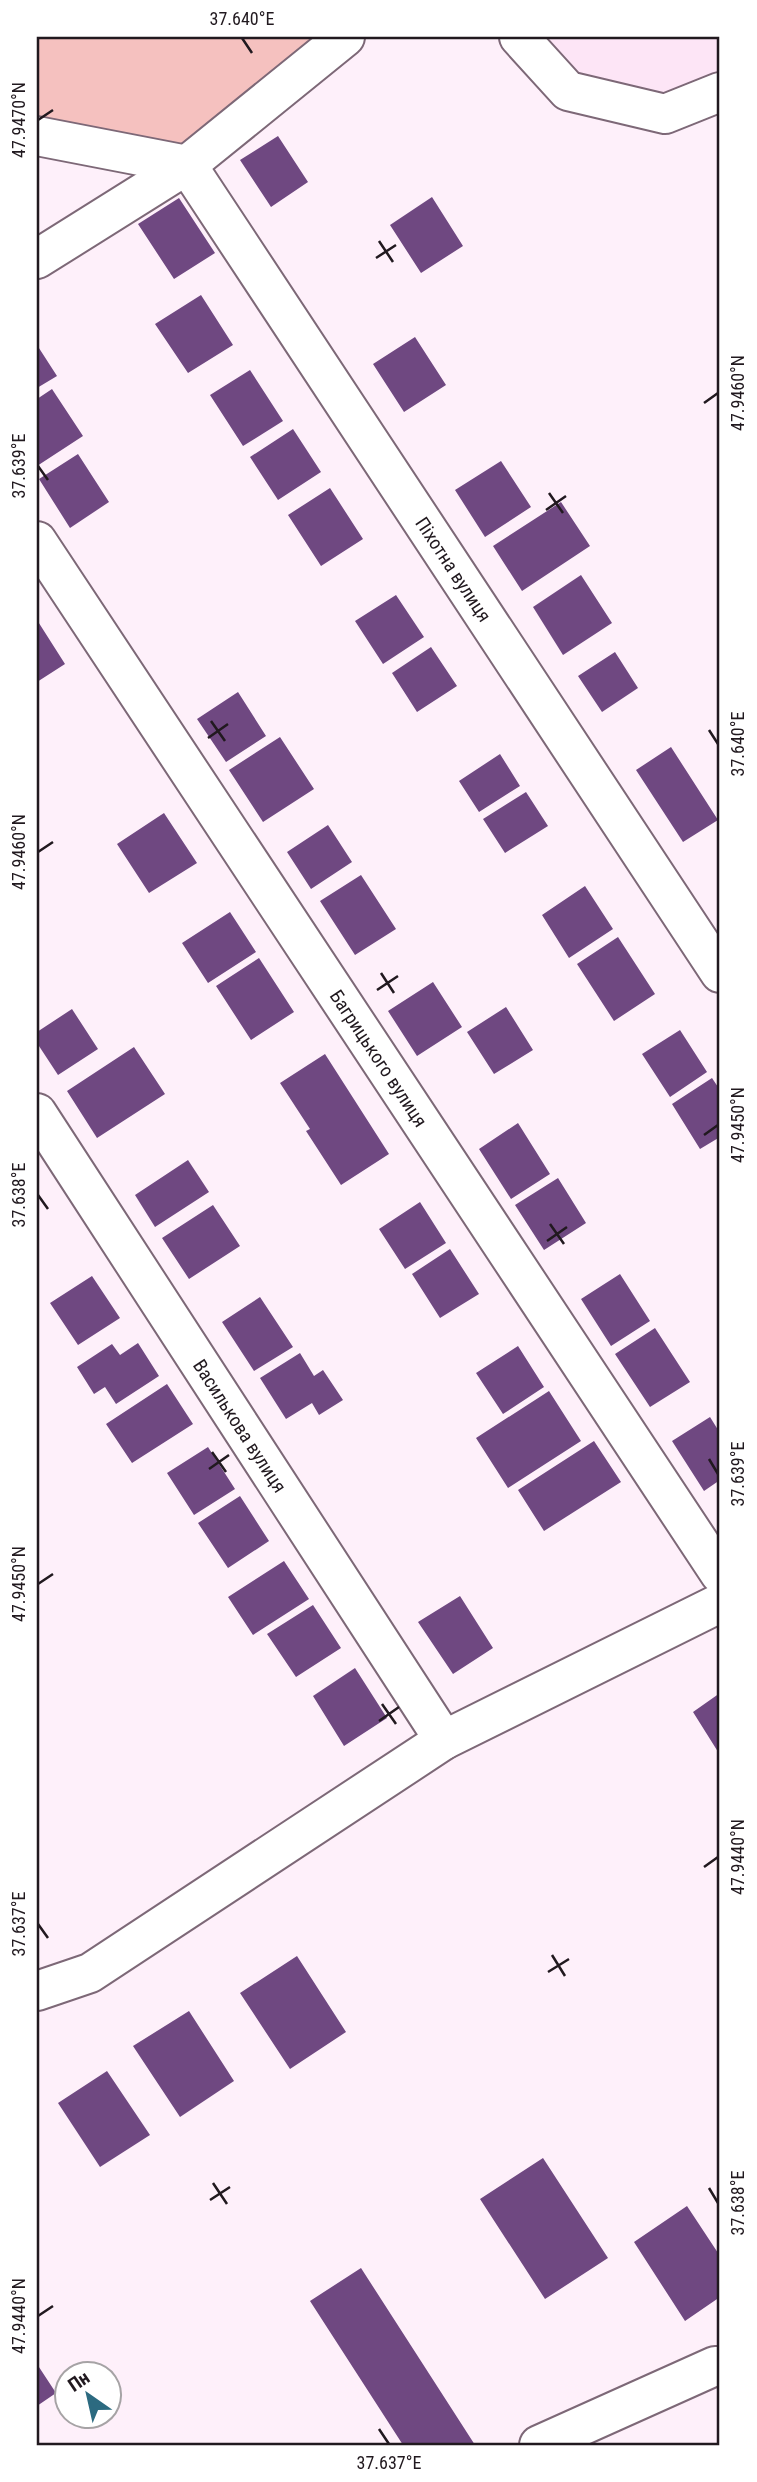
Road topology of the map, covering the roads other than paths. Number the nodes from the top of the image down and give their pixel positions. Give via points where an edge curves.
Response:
1 (345, 37) edge
2 (519, 37) edge
3 (720, 92) edge
4 (37, 136) edge
5 (187, 165) junction
6 (37, 259) edge
7 (37, 541) edge
8 (720, 972) edge
9 (37, 1113) edge
10 (720, 1574) edge
11 (720, 1603) edge
12 (444, 1740) junction
13 (37, 1991) edge
14 (720, 2366) edge
15 (539, 2445) edge

1 - 5 street
2 - 3 street via 568,91 665,114
4 - 5 street
5 - 6 street
5 - 8 street, Піхотна вулиця
7 - 10 street, Багрицького вулиця
9 - 12 street, Василькова вулиця
11 - 12 street
12 - 13 street via 90,1973
14 - 15 street

